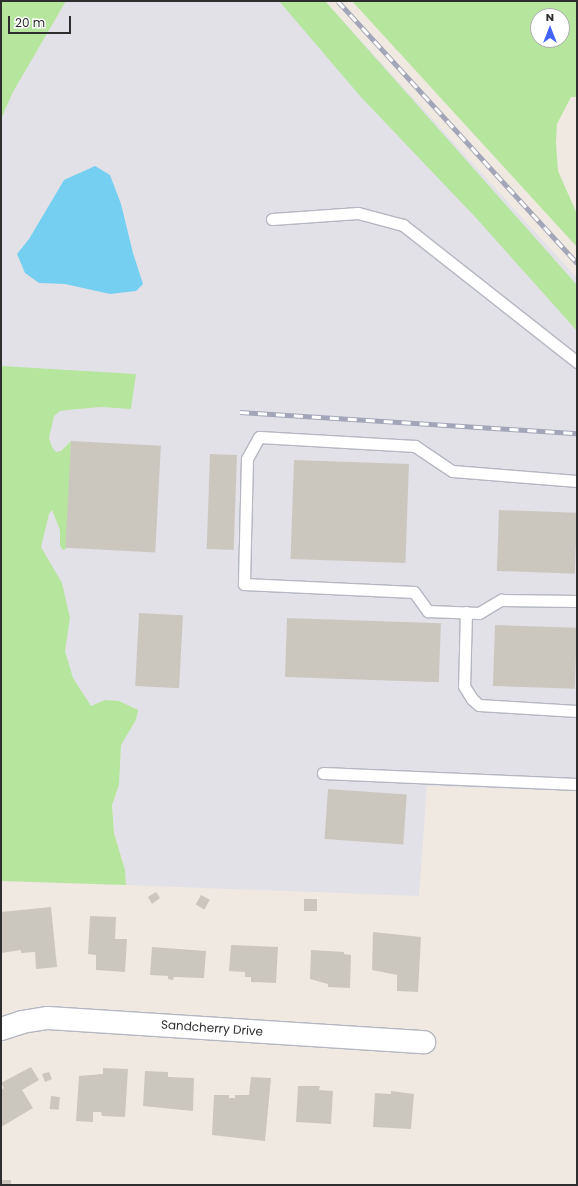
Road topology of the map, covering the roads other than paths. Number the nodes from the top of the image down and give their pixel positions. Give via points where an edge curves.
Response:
1 (272, 219) dead end
2 (577, 362) edge
3 (577, 481) edge
4 (577, 601) edge
5 (466, 612) junction
6 (577, 711) edge
7 (323, 773) dead end
8 (577, 784) edge
9 (1, 1029) edge
10 (424, 1042) dead end

1 - 2 lane via 358,214 403,225
3 - 5 lane via 452,471 416,446 259,437 246,459 244,584 414,592 428,611
4 - 5 lane via 501,600 479,613
5 - 6 lane via 464,686 472,699 479,705
7 - 8 lane
9 - 10 street, Sandcherry Drive via 22,1022 48,1018

